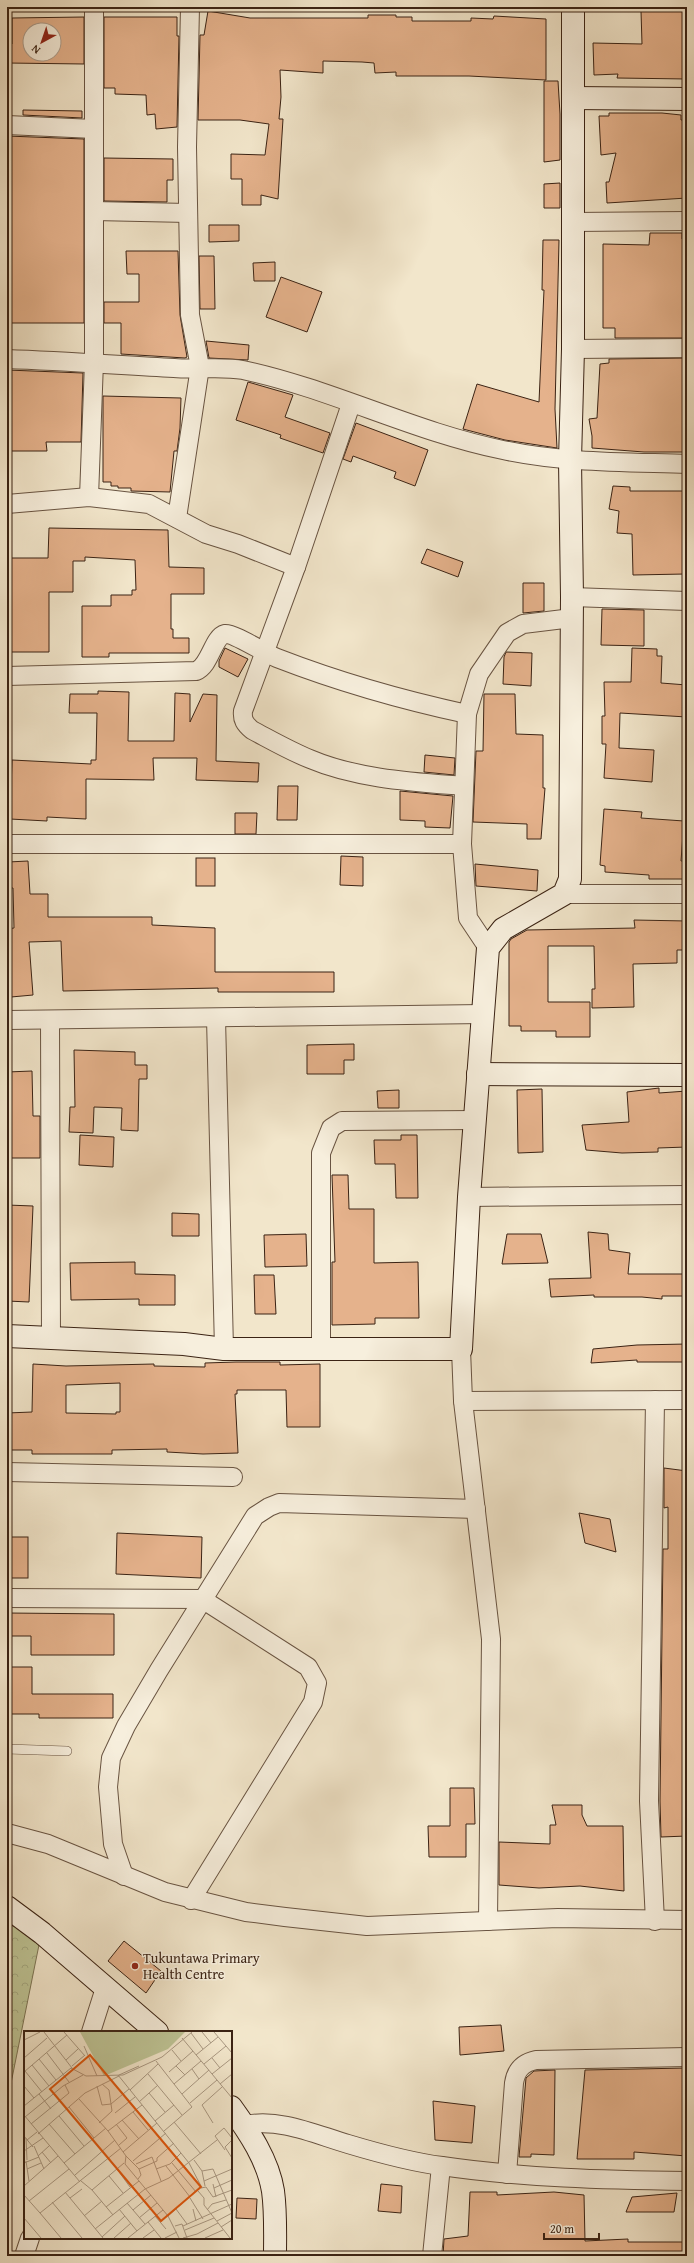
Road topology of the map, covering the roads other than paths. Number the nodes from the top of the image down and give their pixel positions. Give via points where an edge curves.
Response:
1 (94, 7) edge
2 (190, 7) edge
3 (573, 7) edge
4 (573, 98) junction
5 (687, 99) edge
6 (7, 125) edge
7 (94, 129) junction
8 (94, 211) junction
9 (188, 213) junction
10 (687, 221) edge
11 (573, 222) junction
12 (687, 348) edge
13 (573, 349) junction
14 (7, 359) edge
15 (94, 362) junction
16 (200, 367) junction
17 (351, 404) junction
18 (570, 460) junction
19 (687, 464) edge
20 (89, 497) junction
21 (7, 504) edge
22 (176, 518) junction
23 (296, 567) junction
24 (687, 601) edge
25 (572, 608) junction
26 (264, 654) junction
27 (7, 676) edge
28 (466, 714) junction
29 (464, 786) junction
30 (7, 844) edge
31 (462, 844) junction
32 (564, 894) junction
33 (687, 894) edge
34 (488, 948) junction
35 (483, 1014) junction
36 (216, 1018) junction
37 (7, 1020) edge
38 (50, 1020) junction
39 (478, 1074) junction
40 (687, 1075) edge
41 (474, 1120) junction
42 (687, 1195) edge
43 (468, 1197) junction
44 (7, 1336) edge
45 (51, 1338) junction
46 (224, 1349) junction
47 (321, 1349) junction
48 (461, 1349) junction
49 (655, 1400) junction
50 (687, 1400) edge
51 (463, 1401) junction
52 (7, 1472) edge
53 (233, 1476) dead end
54 (476, 1509) junction
55 (7, 1598) edge
56 (202, 1599) junction
57 (7, 1749) edge
58 (67, 1750) dead end
59 (7, 1833) edge
60 (124, 1876) junction
61 (190, 1900) junction
62 (7, 1907) edge
63 (687, 1920) edge
64 (488, 1921) junction
65 (655, 1921) junction
66 (105, 1988) junction
67 (91, 2031) edge
68 (156, 2031) edge
69 (687, 2057) edge
70 (232, 2108) edge
71 (245, 2125) junction
72 (441, 2166) junction
73 (507, 2174) junction
74 (687, 2181) edge
75 (30, 2239) edge
76 (24, 2256) edge
77 (275, 2256) edge
78 (432, 2256) edge

1 - 7 street
2 - 9 street
3 - 4 street
4 - 5 street
4 - 11 street
6 - 7 street
7 - 8 street
8 - 9 street
8 - 15 street
9 - 16 street via 190,315
10 - 11 street
11 - 13 street
12 - 13 street
13 - 18 street
14 - 15 street
15 - 16 street via 177,369
15 - 20 street
16 - 17 street via 242,370 299,385
16 - 22 street
17 - 18 street via 435,432 503,450
17 - 23 street
18 - 19 street
18 - 25 street
20 - 21 street
20 - 22 street via 149,504
22 - 23 street via 206,534
23 - 26 street
24 - 25 street
25 - 28 street via 523,624 507,633 479,674
25 - 32 street via 570,879
26 - 27 street via 231,635 224,634 219,638 202,669 196,671
26 - 28 street via 329,678 420,704
26 - 29 street via 243,710 245,724 252,730 311,760 344,770 380,777
28 - 29 street
29 - 31 street
30 - 31 street
31 - 34 street via 468,918
32 - 33 street
32 - 34 street via 503,929
34 - 35 street
35 - 36 street
35 - 39 street
36 - 38 street
36 - 46 street
37 - 38 street
38 - 45 street
39 - 40 street
39 - 41 street
41 - 43 street
41 - 47 street via 342,1121 331,1128 321,1154
42 - 43 street
43 - 48 street
44 - 45 street
45 - 46 street via 184,1344
46 - 47 street
47 - 48 street
48 - 51 street
49 - 50 street
49 - 51 street
49 - 65 street via 650,1801
51 - 54 street
52 - 53 street
54 - 56 street via 273,1504 250,1522
54 - 64 street via 491,1639
55 - 56 street
56 - 60 street via 126,1726 111,1758 108,1787 113,1844
56 - 61 street via 308,1667 317,1683 313,1702
57 - 58 lane
59 - 60 street via 48,1844
60 - 61 street
61 - 64 street via 246,1912 367,1926
62 - 66 street via 42,1933
63 - 65 street
64 - 65 street via 558,1918
66 - 67 street
66 - 68 street
69 - 73 street via 536,2060 526,2063 520,2067 514,2083
70 - 71 street
71 - 72 street via 258,2122 290,2127 354,2146
71 - 77 street via 263,2160 273,2191
72 - 73 street
72 - 78 street
73 - 74 street via 596,2180
75 - 76 street

